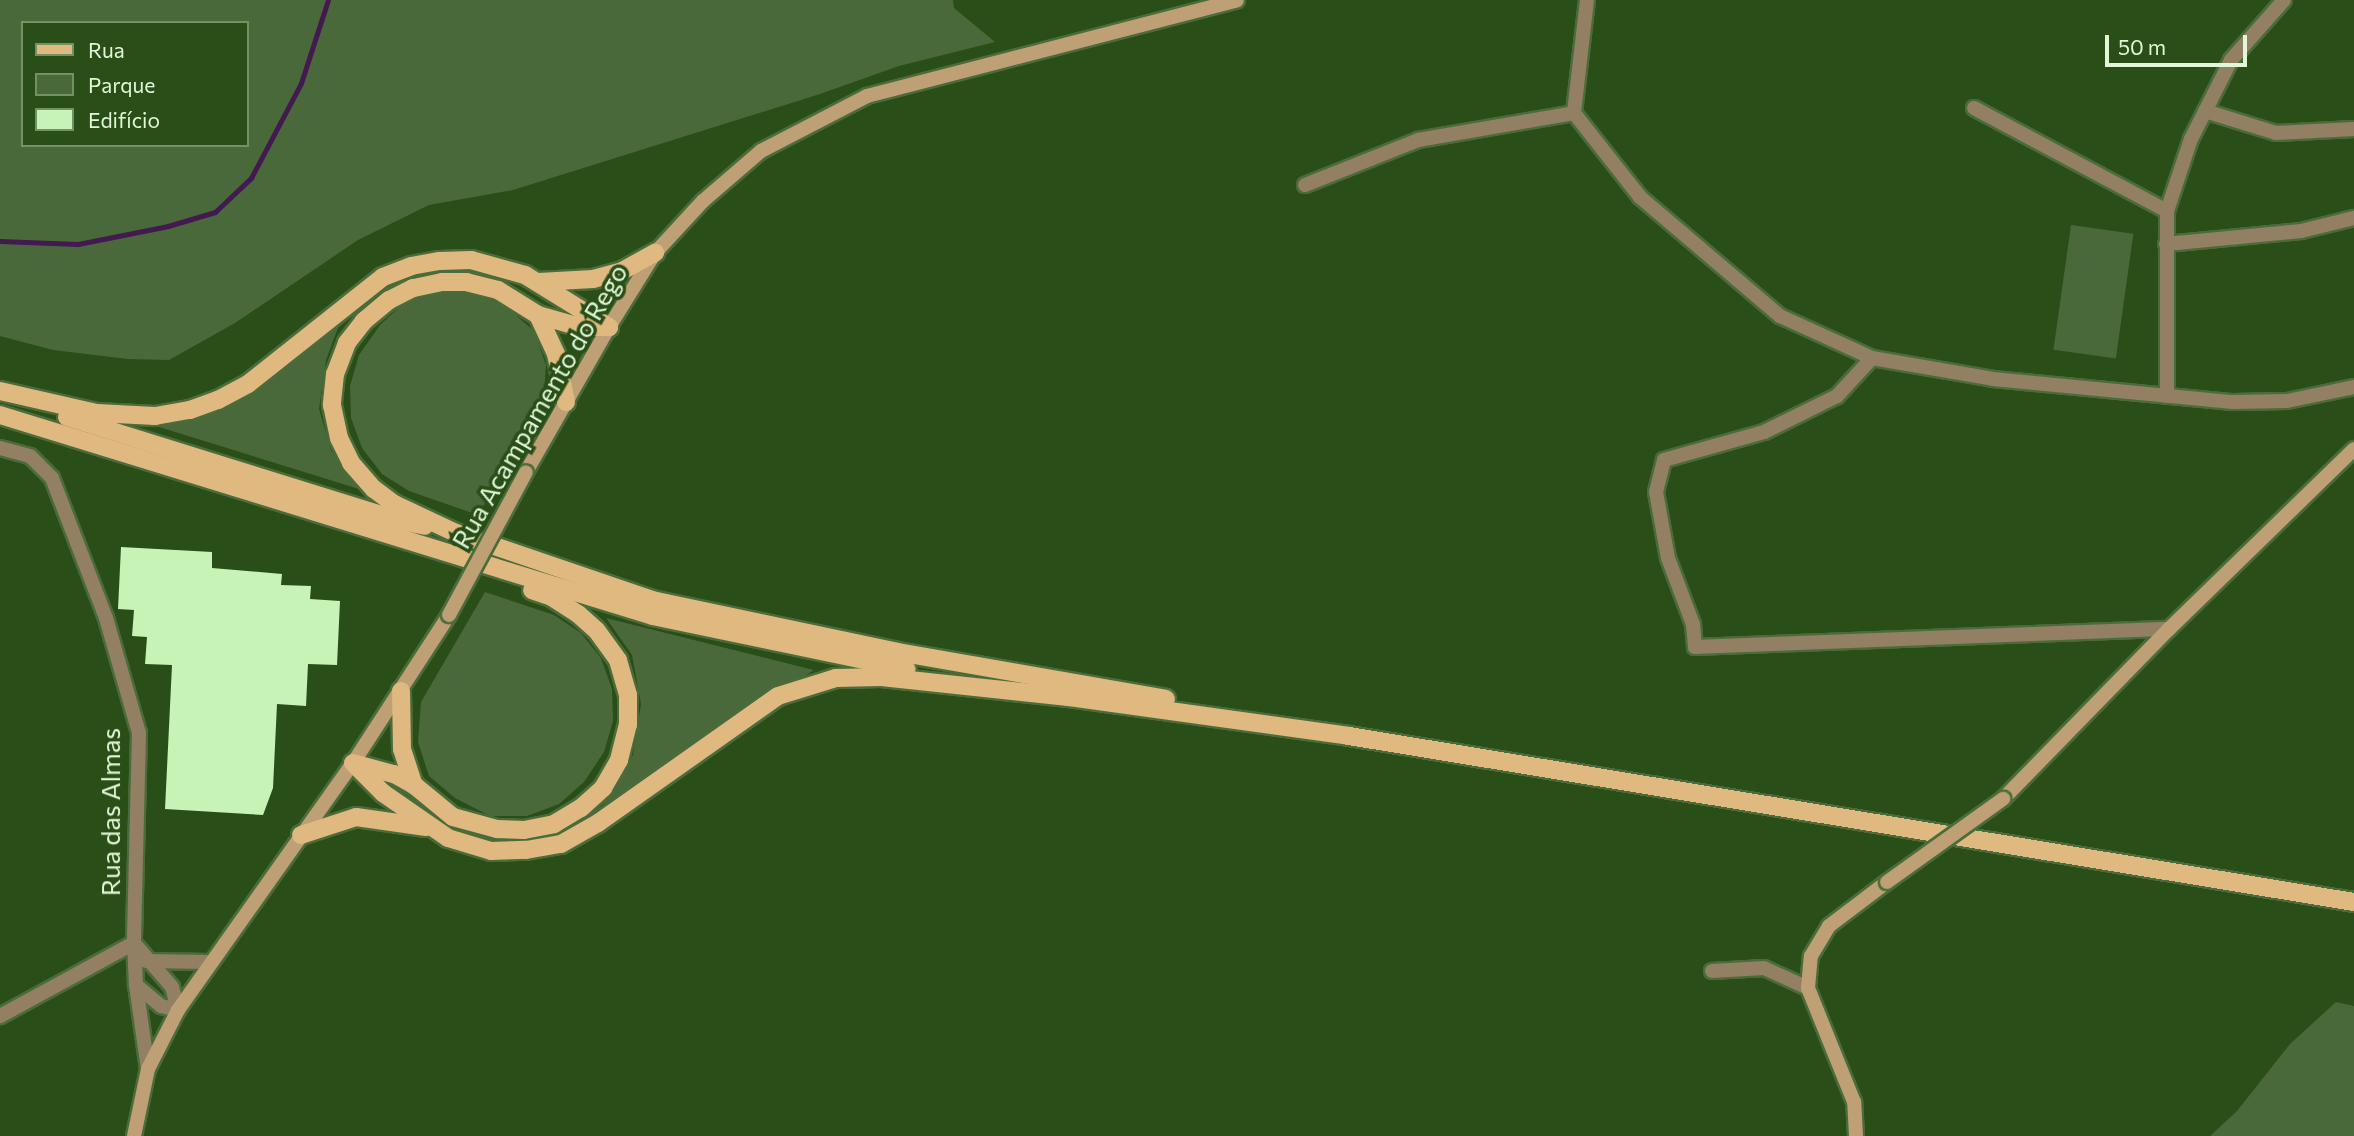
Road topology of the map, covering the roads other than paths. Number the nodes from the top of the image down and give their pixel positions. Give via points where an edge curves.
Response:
1 (1237, 0) edge
2 (1587, 0) edge
3 (2284, 0) edge
4 (1974, 108) dead end
5 (2205, 111) junction
6 (1574, 113) junction
7 (2354, 129) edge
8 (1305, 185) dead end
9 (2167, 211) junction
10 (2354, 218) edge
11 (2166, 244) junction
12 (656, 253) junction
13 (539, 282) junction
14 (538, 315) junction
15 (608, 327) junction
16 (1872, 358) junction
17 (2354, 387) edge
18 (0, 394) edge
19 (2168, 396) junction
20 (566, 402) junction
21 (0, 415) edge
22 (0, 448) edge
23 (2354, 449) edge
24 (456, 533) junction
25 (401, 539) junction
26 (2169, 629) junction
27 (401, 691) junction
28 (1069, 697) junction
29 (1349, 736) junction
30 (353, 763) junction
31 (414, 785) junction
32 (433, 829) junction
33 (301, 835) junction
34 (2354, 902) edge
35 (134, 943) junction
36 (146, 961) junction
37 (209, 962) junction
38 (1712, 971) dead end
39 (136, 985) junction
40 (1808, 988) junction
41 (178, 1010) junction
42 (0, 1016) edge
43 (148, 1069) junction
44 (134, 1136) edge
45 (1856, 1136) edge

1 - 12 main road, Rua Acampamento do Rego via 867,96 761,151 703,201
2 - 6 street
3 - 5 street via 2231,60
4 - 9 street
5 - 7 street via 2276,134
5 - 9 street
6 - 8 street via 1418,140
6 - 16 street via 1640,197 1780,316
9 - 11 street
10 - 11 street via 2301,231
11 - 19 street
12 - 13 main road via 622,271 593,279
12 - 15 main road, Rua Acampamento do Rego
13 - 15 main road
13 - 18 main road via 471,260 411,266 364,289 248,384 190,410 155,416 97,413
14 - 15 main road via 579,327
14 - 20 main road via 556,354
14 - 24 main road via 498,290 467,282 414,288 389,300 364,321 347,343 335,374 332,405 339,438 351,463 394,504
15 - 20 main road, Rua Acampamento do Rego
16 - 19 street via 1993,379
16 - 26 street via 1836,396 1764,432 1664,460 1657,492 1668,558 1693,624 1695,647
17 - 19 street via 2287,401
18 - 24 main road via 400,522
20 - 27 main road, Rua Acampamento do Rego, bridge via 449,615
21 - 25 main road
22 - 35 street, Rua das Almas via 30,456 52,478 106,618 139,733
23 - 26 main road
24 - 29 main road via 656,601 758,625
25 - 28 main road via 653,616 830,655
25 - 31 main road via 552,597 578,614 618,660 628,695 628,725 619,760 603,788 554,824 524,830 476,825 453,817
26 - 40 main road, bridge via 2003,799 1829,926 1811,956
27 - 30 main road, Rua Acampamento do Rego
27 - 31 main road via 402,750
28 - 29 main road
28 - 32 main road via 881,677 836,678 778,696 561,844 491,851 472,848
29 - 34 main road
30 - 31 main road via 394,774
30 - 32 main road via 383,793
30 - 33 main road, Rua Acampamento do Rego
32 - 33 main road via 356,817
33 - 37 main road, Rua Acampamento do Rego
35 - 36 street
35 - 39 street, Rua das Almas
35 - 42 street
36 - 37 street
36 - 41 street via 172,987
37 - 41 main road, Rua Acampamento do Rego
38 - 40 street via 1764,968
39 - 41 street via 161,1006
39 - 43 street, Rua das Almas
40 - 45 main road via 1854,1102
41 - 43 main road, Rua Acampamento do Rego
43 - 44 main road, Rua Acampamento do Rego

